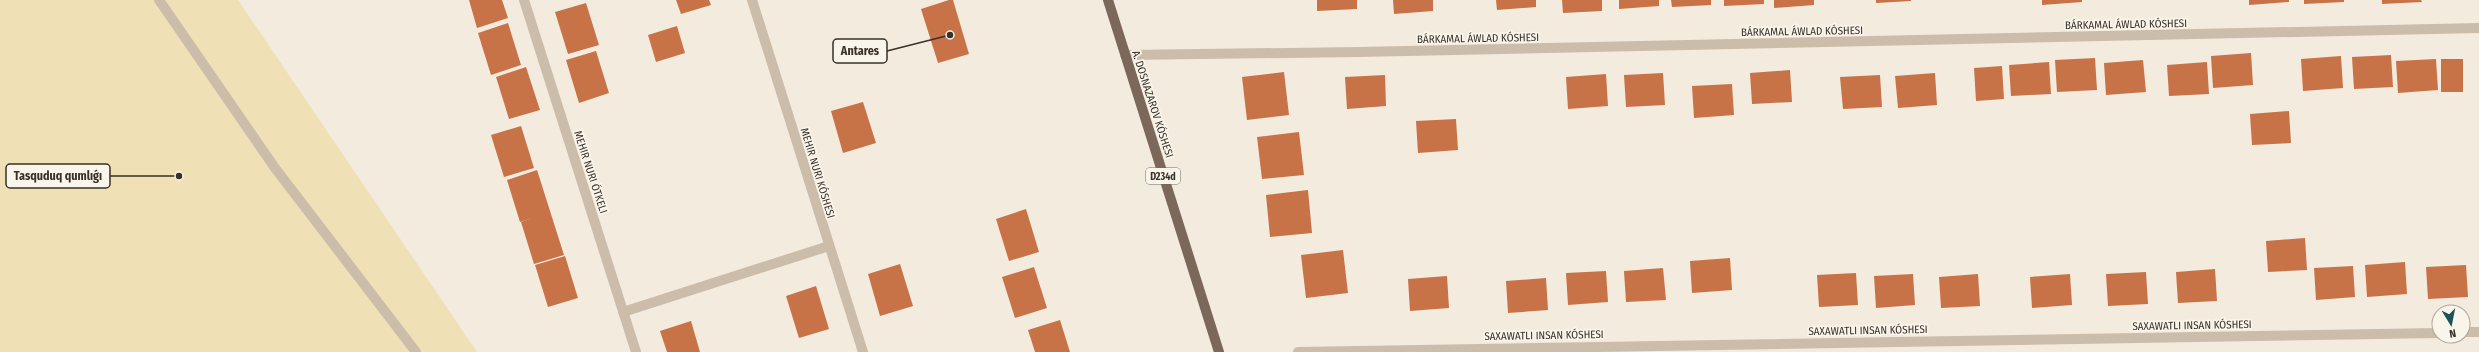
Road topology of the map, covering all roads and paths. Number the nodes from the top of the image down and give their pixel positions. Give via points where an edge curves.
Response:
1 (159, 0) edge
2 (524, 0) edge
3 (752, 0) edge
4 (1108, 0) edge
5 (2479, 28) edge
6 (1125, 55) junction
7 (829, 246) junction
8 (624, 312) junction
9 (2431, 332) edge
10 (416, 352) edge
11 (636, 352) edge
12 (863, 352) edge
13 (1219, 352) edge
14 (1298, 352) edge

1 - 10 street via 275,168
2 - 8 street
3 - 7 street
4 - 6 main road, A. DOSNAZAROV KÓSHESI / D234d
5 - 6 street, BÁRKAMAL ÁWLAD KÓSHESI
6 - 13 main road, A. DOSNAZAROV KÓSHESI / D234d
7 - 8 street
7 - 12 street
8 - 11 street
9 - 14 street

